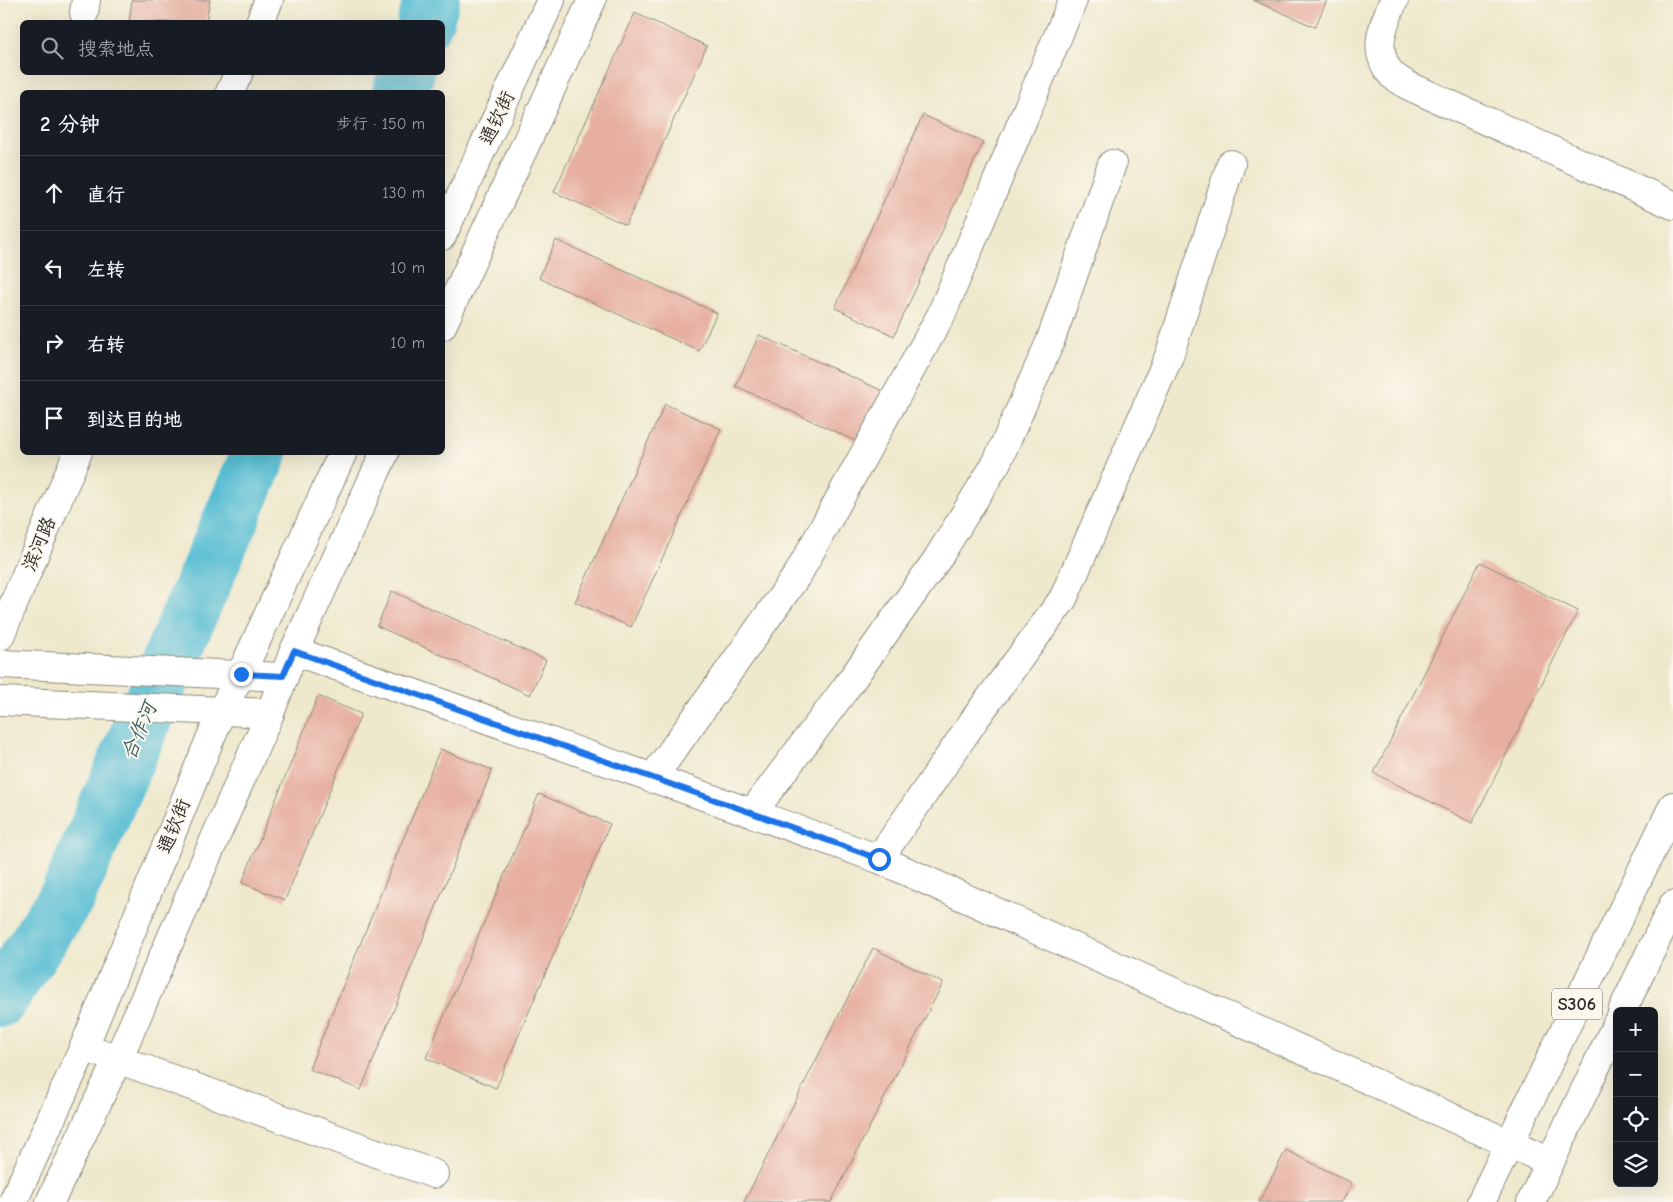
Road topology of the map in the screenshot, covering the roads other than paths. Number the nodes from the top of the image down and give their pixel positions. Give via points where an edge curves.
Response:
1 (269, 0) edge
2 (551, 0) edge
3 (592, 0) edge
4 (1073, 0) edge
5 (1394, 0) edge
6 (261, 20) edge
7 (237, 75) edge
8 (231, 90) edge
9 (1112, 164) dead end
10 (1231, 164) dead end
11 (1673, 205) edge
12 (445, 230) edge
13 (445, 319) edge
14 (77, 455) edge
15 (342, 455) edge
16 (384, 455) edge
17 (0, 636) edge
18 (294, 651) junction
19 (0, 664) edge
20 (241, 674) junction
21 (283, 676) junction
22 (0, 701) edge
23 (222, 710) junction
24 (270, 713) junction
25 (652, 779) junction
26 (1673, 806) edge
27 (752, 813) junction
28 (879, 859) junction
29 (1673, 905) edge
30 (1624, 1007) edge
31 (1613, 1030) edge
32 (84, 1047) junction
33 (118, 1059) junction
34 (1508, 1144) junction
35 (1550, 1162) junction
36 (434, 1174) dead end
37 (13, 1202) edge
38 (50, 1202) edge
39 (1481, 1202) edge
40 (1531, 1202) edge

1 - 6 street
2 - 12 street, 通钦街
3 - 13 street
4 - 25 street via 942,315 798,574
5 - 11 street via 1379,42 1382,59 1393,75 1409,86
7 - 8 street
9 - 27 street via 1050,342 997,462 936,561
10 - 28 street via 1168,356 1062,598
14 - 17 street, 滨河路
15 - 20 street, 通钦街
16 - 18 street
18 - 21 street
18 - 25 street
19 - 20 street
20 - 21 street
20 - 23 street, 通钦街
21 - 24 street
22 - 23 street
23 - 24 street
23 - 32 street, 通钦街
24 - 33 street
25 - 27 street
26 - 34 street, S306
27 - 28 street
28 - 34 street
29 - 30 street, S306
31 - 35 street, S306
32 - 33 street
32 - 37 street, 通钦街
33 - 36 street
33 - 38 street
34 - 35 street
34 - 39 street, S306
35 - 40 street, S306

